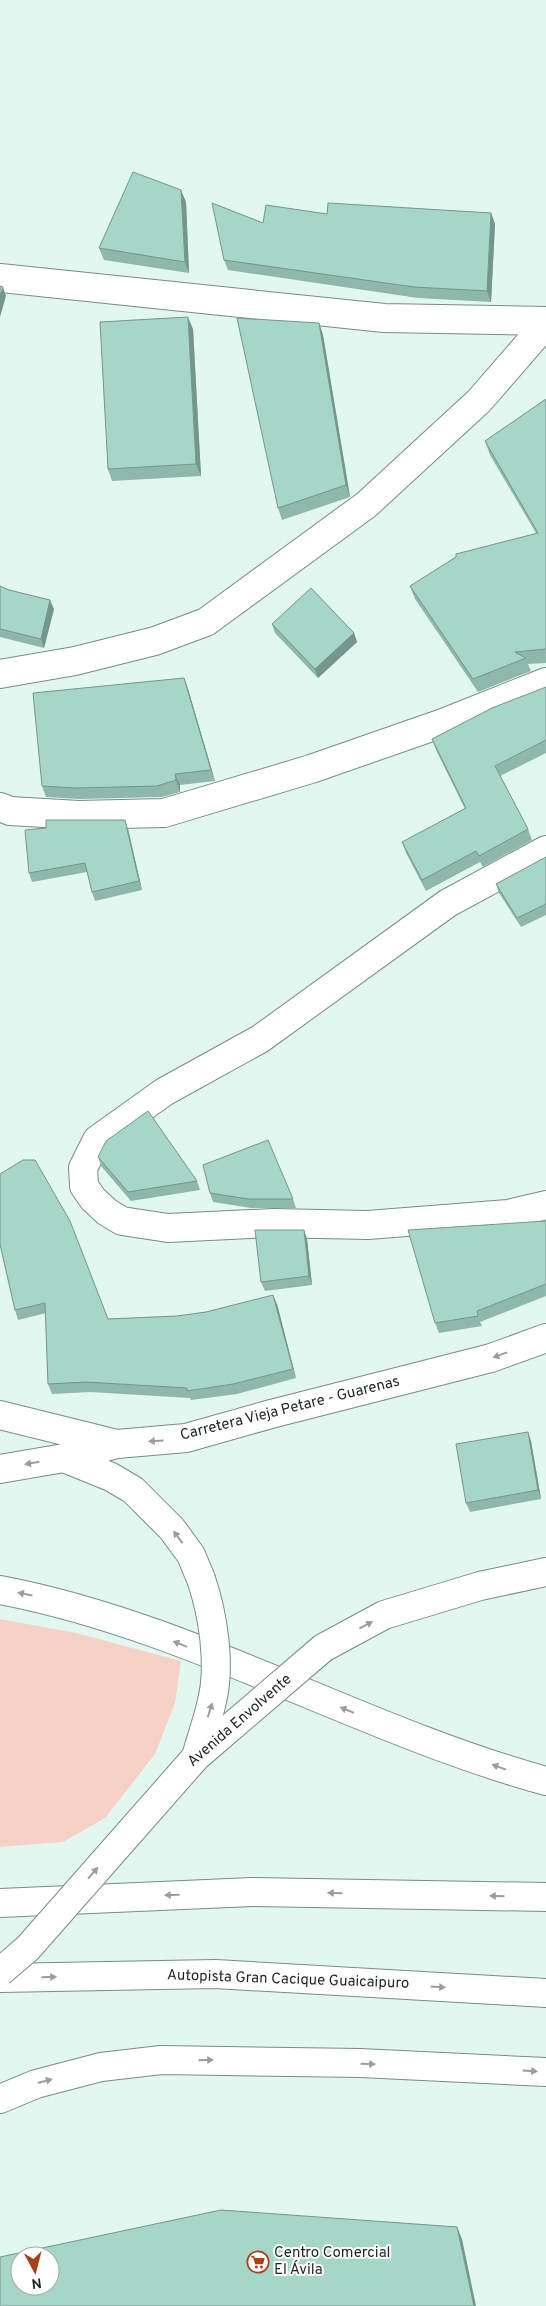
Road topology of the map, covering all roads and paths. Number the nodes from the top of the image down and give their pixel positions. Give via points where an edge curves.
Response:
1 (0, 278) edge
2 (546, 322) edge
3 (0, 674) edge
4 (546, 682) edge
5 (0, 807) edge
6 (546, 850) edge
7 (546, 1205) edge
8 (546, 1338) edge
9 (0, 1415) edge
10 (117, 1444) junction
11 (64, 1458) junction
12 (0, 1469) edge
13 (546, 1572) edge
14 (0, 1590) edge
15 (196, 1757) junction
16 (546, 1781) edge
17 (546, 1897) edge
18 (0, 1903) edge
19 (0, 1972) edge
20 (0, 1978) edge
21 (546, 1993) edge
22 (546, 2072) edge
23 (0, 2099) edge

1 - 2 main road via 384,318
2 - 3 main road via 479,400 366,505 206,622 155,641 75,661
4 - 5 main road via 330,763 164,813 79,815
6 - 7 main road via 448,903 260,1039 164,1092 97,1140 83,1168 84,1186 107,1212 122,1220 168,1228 273,1223 368,1224 508,1214
8 -> 10 main road, Carretera Vieja Petare - Guarenas via 490,1358 186,1438
9 - 10 main road
10 - 11 main road, Carretera Vieja Petare - Guarenas
11 -> 12 main road, Carretera Vieja Petare - Guarenas
15 -> 11 main road, bridge via 213,1700 216,1666 208,1600 190,1555 172,1529 133,1490 111,1477
15 -> 13 main road, Avenida Envolvente, bridge via 323,1648 384,1615 480,1586
16 -> 14 main road via 512,1772 366,1717 149,1631 38,1597
19 -> 15 main road, Avenida Envolvente, bridge via 28,1948
17 -> 18 main road via 252,1892
20 -> 21 main road, Autopista Gran Cacique Guaicaipuro via 215,1974
23 -> 22 main road via 36,2084 101,2067 161,2060 360,2063

